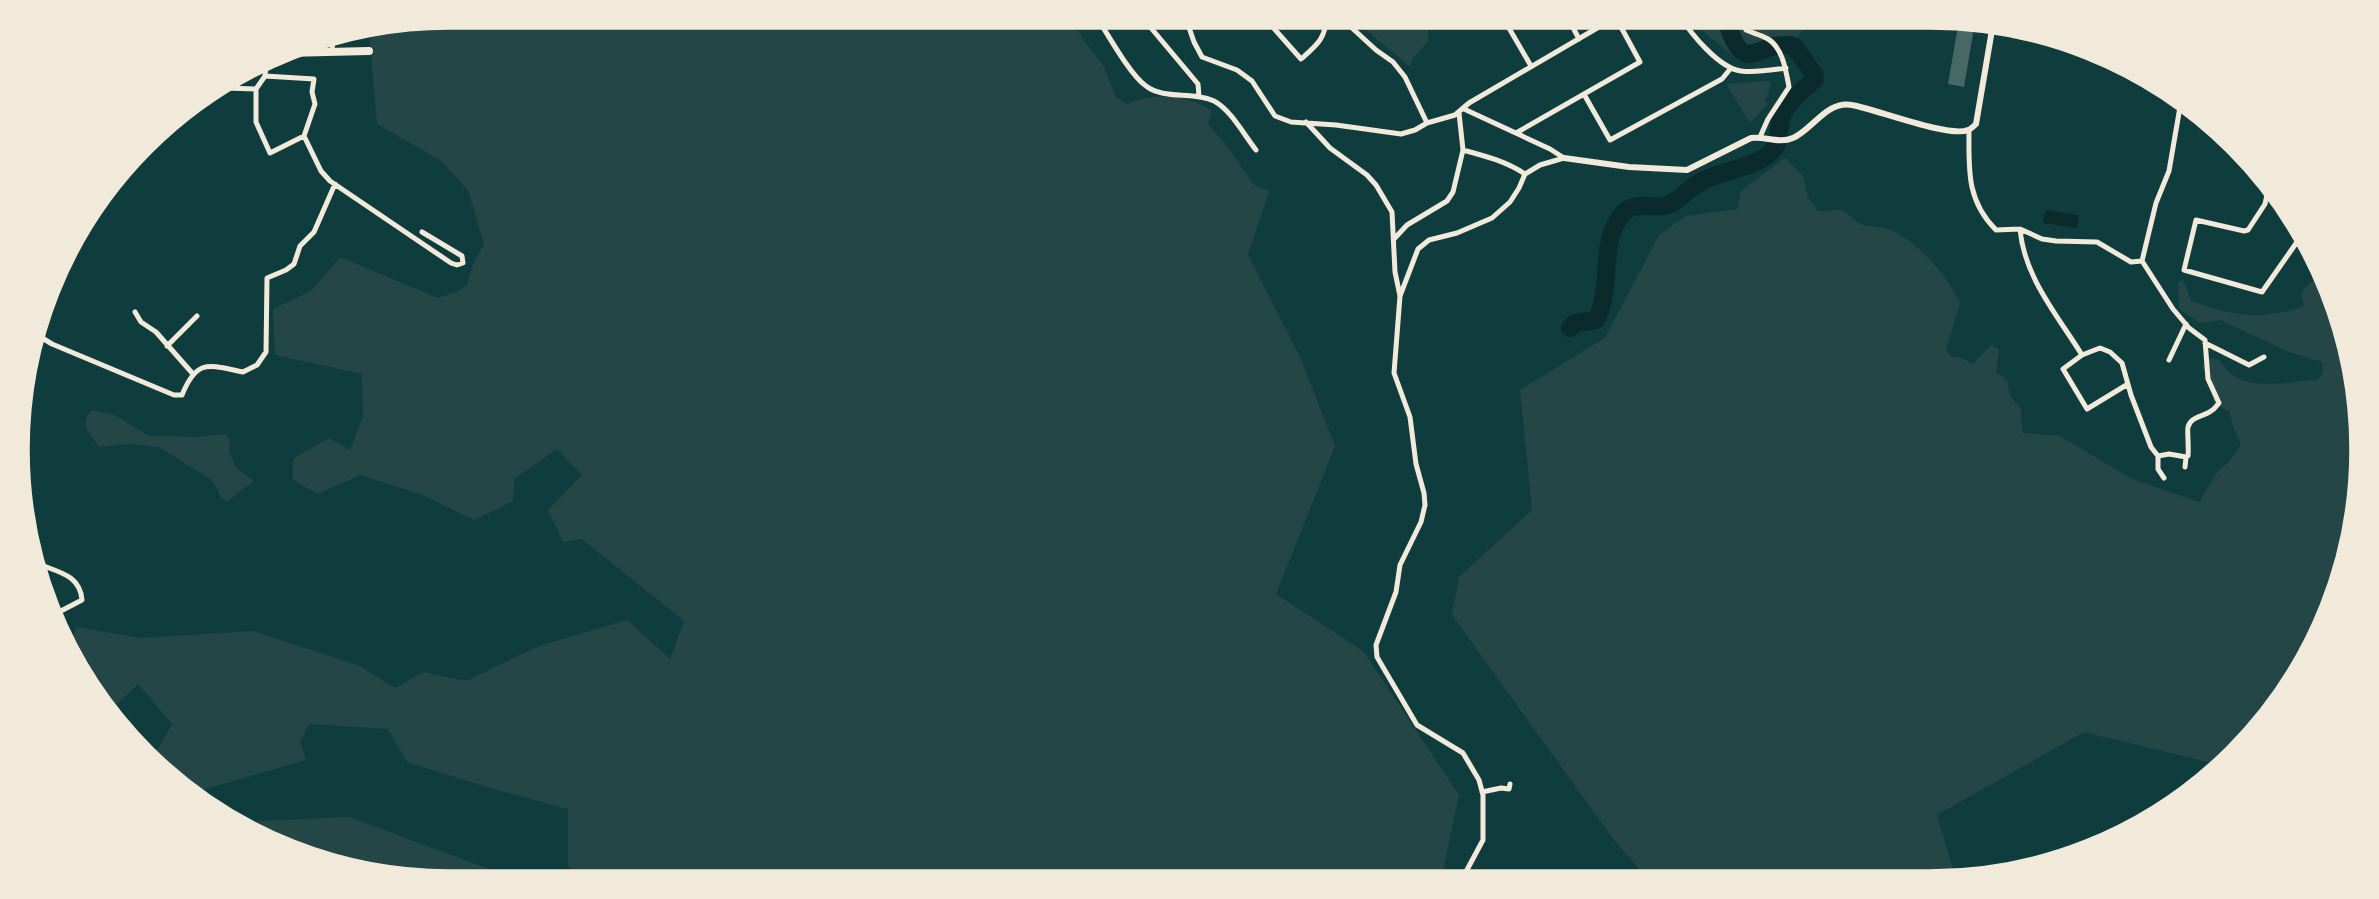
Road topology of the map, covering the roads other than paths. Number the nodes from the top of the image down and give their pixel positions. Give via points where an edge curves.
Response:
1 (1104, 28) edge
2 (1150, 28) edge
3 (1190, 28) edge
4 (1274, 28) edge
5 (1326, 28) edge
6 (1352, 28) edge
7 (1509, 28) edge
8 (1573, 28) edge
9 (1596, 28) edge
10 (1622, 28) edge
11 (1689, 28) edge
12 (1745, 28) edge
13 (1991, 33) edge
14 (1579, 39) junction
15 (332, 44) edge
16 (369, 51) dead end
17 (332, 52) junction
18 (307, 53) edge
19 (1531, 66) junction
20 (1731, 68) junction
21 (1786, 68) junction
22 (266, 70) edge
23 (265, 76) junction
24 (232, 88) edge
25 (256, 89) junction
26 (1199, 96) junction
27 (1585, 96) junction
28 (2179, 110) edge
29 (1462, 111) junction
30 (1306, 121) junction
31 (1427, 123) junction
32 (1969, 130) junction
33 (1516, 133) junction
34 (304, 136) junction
35 (1760, 137) junction
36 (1256, 150) dead end
37 (1462, 150) junction
38 (1564, 158) junction
39 (1525, 174) junction
40 (335, 184) junction
41 (2266, 196) edge
42 (2020, 229) junction
43 (422, 232) dead end
44 (1394, 239) junction
45 (2297, 242) edge
46 (2142, 261) junction
47 (1400, 296) junction
48 (135, 312) dead end
49 (197, 316) dead end
50 (2186, 324) junction
51 (43, 338) edge
52 (2205, 343) junction
53 (167, 346) junction
54 (2082, 355) junction
55 (2264, 357) dead end
56 (2169, 360) dead end
57 (193, 374) junction
58 (2128, 384) junction
59 (2158, 456) junction
60 (2186, 457) junction
61 (2185, 467) dead end
62 (2164, 478) dead end
63 (45, 567) edge
64 (60, 611) edge
65 (1510, 784) dead end
66 (1482, 792) junction
67 (1466, 871) edge

1 - 26 street via 1146,86
2 - 26 street via 1198,84
3 - 30 street via 1202,57 1252,81 1275,116
4 - 5 street via 1301,59 1320,43
6 - 31 street via 1405,77
7 - 19 street
8 - 14 street
9 - 14 street
10 - 27 street via 1640,62
11 - 20 street
12 - 21 street via 1776,47
13 - 32 street via 1976,124
14 - 19 street
15 - 17 street
16 - 17 main road
17 - 18 main road
19 - 29 street
20 - 21 street via 1761,72
20 - 27 street via 1722,79 1610,140
21 - 35 street via 1788,87
22 - 23 street
23 - 25 street
23 - 34 street via 314,79 315,104
24 - 25 street
25 - 34 street via 256,122 270,153
26 - 36 street via 1223,108
27 - 33 street
28 - 46 street via 2169,170
29 - 31 street
29 - 33 street
29 - 37 street
30 - 31 street via 1395,134
30 - 44 street via 1330,148 1376,185 1392,212
32 - 35 street via 1910,122 1844,104 1797,136
32 - 42 street via 1968,170 1985,219 1996,230
33 - 38 street
34 - 40 street via 321,171
35 - 38 street via 1687,170
37 - 39 street via 1493,158
37 - 44 street via 1454,192
38 - 39 street
39 - 47 street via 1510,202 1492,218 1429,240 1418,249
40 - 43 street via 451,263 463,263 462,256
40 - 57 street via 294,264 267,278 266,352 257,365 243,372 212,366
41 - 45 street via 2248,230 2196,220 2184,270 2262,292
42 - 46 street via 2042,239 2096,242 2131,262
42 - 54 street via 2028,267
44 - 47 street
46 - 50 street
47 - 66 street via 1394,373 1410,417 1425,505 1400,565 1396,592 1376,645 1377,657 1417,725 1463,753
48 - 53 street
49 - 53 street
50 - 52 street
50 - 56 street
51 - 57 street via 174,395 182,396
52 - 55 street via 2249,365
52 - 60 street via 2208,379 2220,402 2188,426
53 - 57 street
54 - 58 street via 2100,348 2110,352 2123,363
54 - 58 street via 2063,369 2087,409
58 - 59 street
59 - 60 street
59 - 62 street
60 - 61 street
63 - 64 street via 74,579 81,591 82,600
65 - 66 street via 1509,789
66 - 67 street via 1483,840

